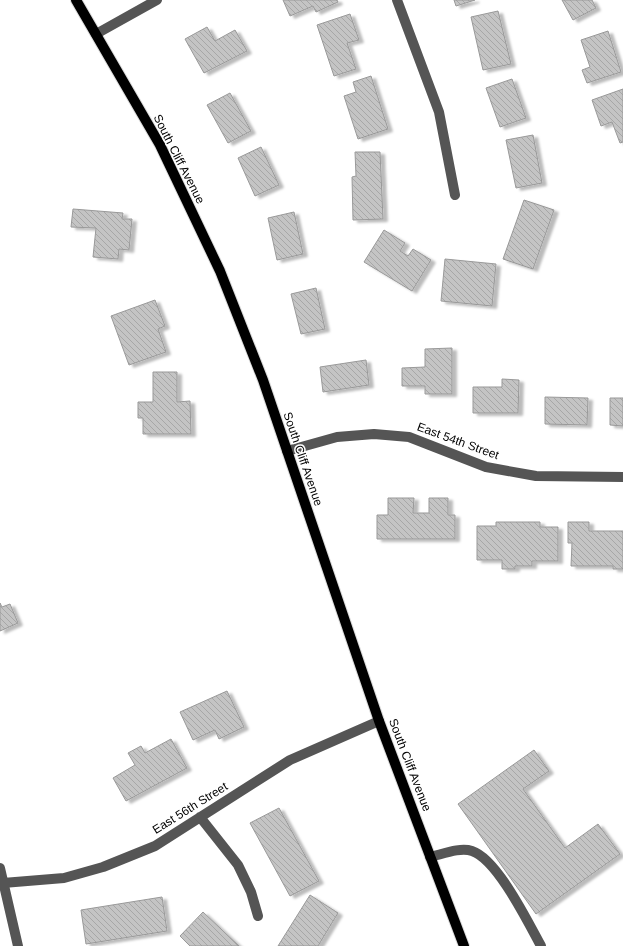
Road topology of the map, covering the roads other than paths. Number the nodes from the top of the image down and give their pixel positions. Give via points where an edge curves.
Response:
1 (76, 0) edge
2 (157, 0) edge
3 (397, 0) edge
4 (96, 34) junction
5 (455, 195) dead end
6 (287, 451) junction
7 (623, 477) edge
8 (379, 721) junction
9 (200, 817) junction
10 (430, 857) junction
11 (0, 868) edge
12 (3, 883) junction
13 (258, 916) dead end
14 (18, 946) edge
15 (464, 946) edge
16 (540, 946) edge

1 - 4 main road, South Cliff Avenue
2 - 4 street
3 - 5 street via 439,112
4 - 6 main road, South Cliff Avenue via 160,145 216,264 263,380
6 - 7 street, East 54th Street via 337,437 409,437 486,467 536,476
6 - 8 main road, South Cliff Avenue
8 - 9 street, East 56th Street via 290,760
8 - 10 main road, South Cliff Avenue
9 - 12 street, East 56th Street via 155,846 103,867 64,878
9 - 13 street via 238,866 251,892
10 - 15 main road, South Cliff Avenue
10 - 16 street via 466,850 483,857 496,870
11 - 12 street
12 - 14 street

